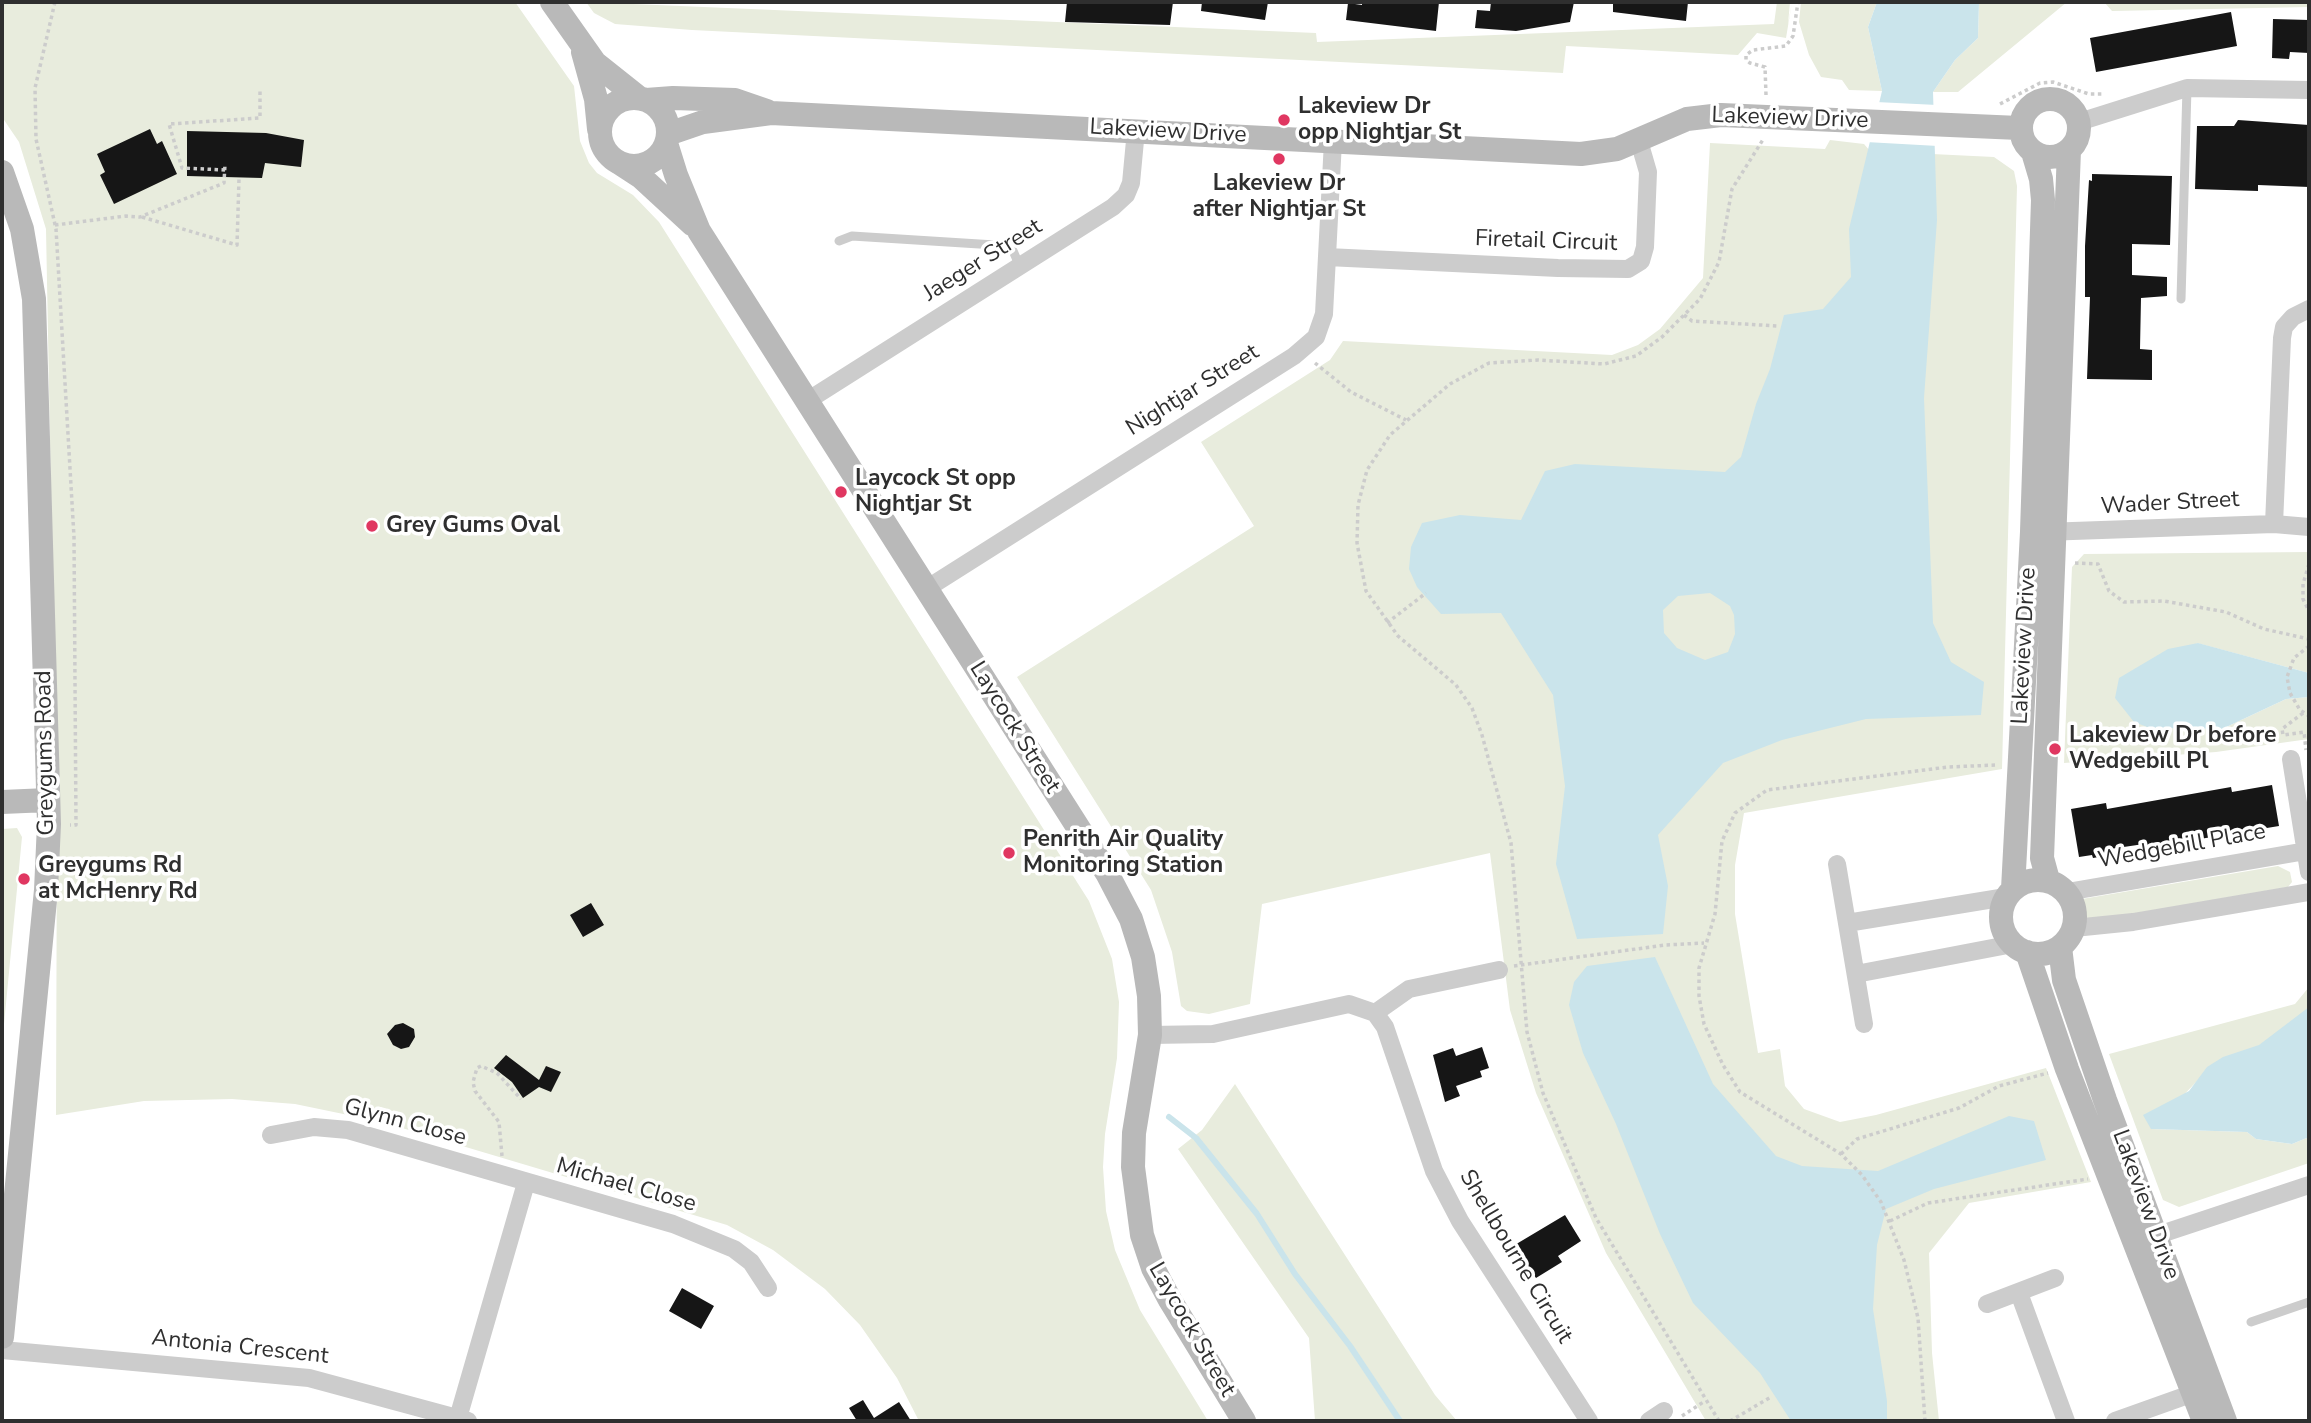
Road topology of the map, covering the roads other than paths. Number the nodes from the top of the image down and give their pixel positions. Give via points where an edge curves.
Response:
1 (552, 2) edge
2 (581, 45) junction
3 (2187, 88) junction
4 (2309, 90) edge
5 (642, 99) junction
6 (771, 113) junction
7 (2079, 122) junction
8 (2020, 128) junction
9 (1136, 130) junction
10 (600, 133) junction
11 (667, 138) junction
12 (1334, 141) junction
13 (1639, 141) junction
14 (2069, 150) junction
15 (2033, 152) junction
16 (618, 162) junction
17 (2, 172) edge
18 (699, 231) junction
19 (839, 241) dead end
20 (1327, 257) junction
21 (1020, 267) junction
22 (2181, 299) dead end
23 (2309, 309) edge
24 (807, 401) junction
25 (2274, 524) junction
26 (2309, 527) edge
27 (2042, 532) junction
28 (926, 589) junction
29 (2291, 758) road end
30 (2, 802) edge
31 (48, 812) junction
32 (2306, 851) junction
33 (1837, 864) dead end
34 (2309, 872) edge
35 (2058, 886) junction
36 (2309, 892) edge
37 (2010, 893) junction
38 (1847, 923) junction
39 (2067, 938) junction
40 (2020, 948) junction
41 (1499, 970) dead end
42 (1856, 974) junction
43 (1375, 1013) junction
44 (1864, 1024) dead end
45 (1150, 1035) junction
46 (271, 1135) dead end
47 (2116, 1170) junction
48 (526, 1183) junction
49 (2309, 1185) edge
50 (2146, 1239) junction
51 (2055, 1278) dead end
52 (768, 1288) dead end
53 (2019, 1293) junction
54 (2309, 1302) edge
55 (1987, 1304) dead end
56 (2251, 1322) dead end
57 (2, 1337) edge
58 (2, 1350) edge
59 (2203, 1389) junction
60 (463, 1420) edge
61 (1244, 1421) edge
62 (1589, 1421) edge
63 (2066, 1421) edge
64 (2115, 1421) edge
65 (2204, 1421) edge
66 (2225, 1421) edge

1 - 2 street
2 - 5 street via 594,63
2 - 10 street via 593,83
3 - 4 street
3 - 7 street
3 - 22 lane
5 - 6 street, Lakeview Drive via 735,100
5 - 10 street via 628,98 613,105 603,117
5 - 11 street via 664,116
6 - 9 street, Lakeview Drive
6 - 11 street, Lakeview Drive via 703,122
7 - 8 street via 2071,107 2048,99 2032,104
7 - 14 street
8 - 13 street, Lakeview Drive via 1721,115 1687,119
8 - 15 street via 2025,145
9 - 12 street, Lakeview Drive
9 - 21 street, Jaeger Street via 1134,171 1126,195
10 - 16 street via 605,150
11 - 16 street via 657,157 646,164
11 - 18 street, Laycock Street via 676,175
12 - 13 street, Lakeview Drive via 1581,154
12 - 20 street, Nightjar Street
13 - 20 street, Firetail Circuit via 1648,172 1645,247 1641,261 1628,269
14 - 15 street via 2052,157
14 - 27 street, Lakeview Drive
15 - 27 street, Lakeview Drive via 2043,200
16 - 18 street, Laycock Street
17 - 31 street, Greygums Road via 22,229 34,299
18 - 24 street, Laycock Street
19 - 21 lane via 852,236 1011,246
20 - 28 street, Nightjar Street via 1324,314 1307,347
21 - 24 street, Jaeger Street
23 - 25 street via 2284,327 2282,338
24 - 28 street, Laycock Street
25 - 26 street, Wader Street
25 - 27 street, Wader Street
27 - 35 street, Lakeview Drive via 2052,562 2042,858
27 - 37 street, Lakeview Drive
28 - 45 street, Laycock Street via 1107,873 1131,919 1143,957
29 - 32 street
30 - 31 street
31 - 57 street, Greygums Road via 46,890
32 - 34 street
32 - 35 street, Wedgebill Place
33 - 38 street
35 - 37 street via 2023,882
35 - 39 street via 2074,903
36 - 39 street
37 - 38 street
37 - 40 street via 2001,922
38 - 42 street
39 - 40 street via 2049,952
39 - 47 street, Lakeview Drive via 2064,980 2105,1100
40 - 42 street
40 - 47 street, Lakeview Drive via 2079,1098
41 - 43 street via 1409,989
42 - 44 street
43 - 45 street via 1349,1004 1213,1034
43 - 62 street, Shellbourne Circuit via 1385,1027 1434,1171 1504,1292
45 - 61 street, Laycock Street via 1134,1133 1142,1235 1170,1300
46 - 48 street, Glynn Close via 338,1128
47 - 50 street, Lakeview Drive
48 - 52 street, Michael Close via 708,1236 744,1255
48 - 60 street, Michael Close
49 - 50 street
50 - 59 street, Lakeview Drive
51 - 53 street
53 - 55 street
53 - 63 street
54 - 56 lane
58 - 60 street, Antonia Crescent via 309,1378
59 - 64 street
59 - 65 street, Lakeview Drive
59 - 66 street, Lakeview Drive

